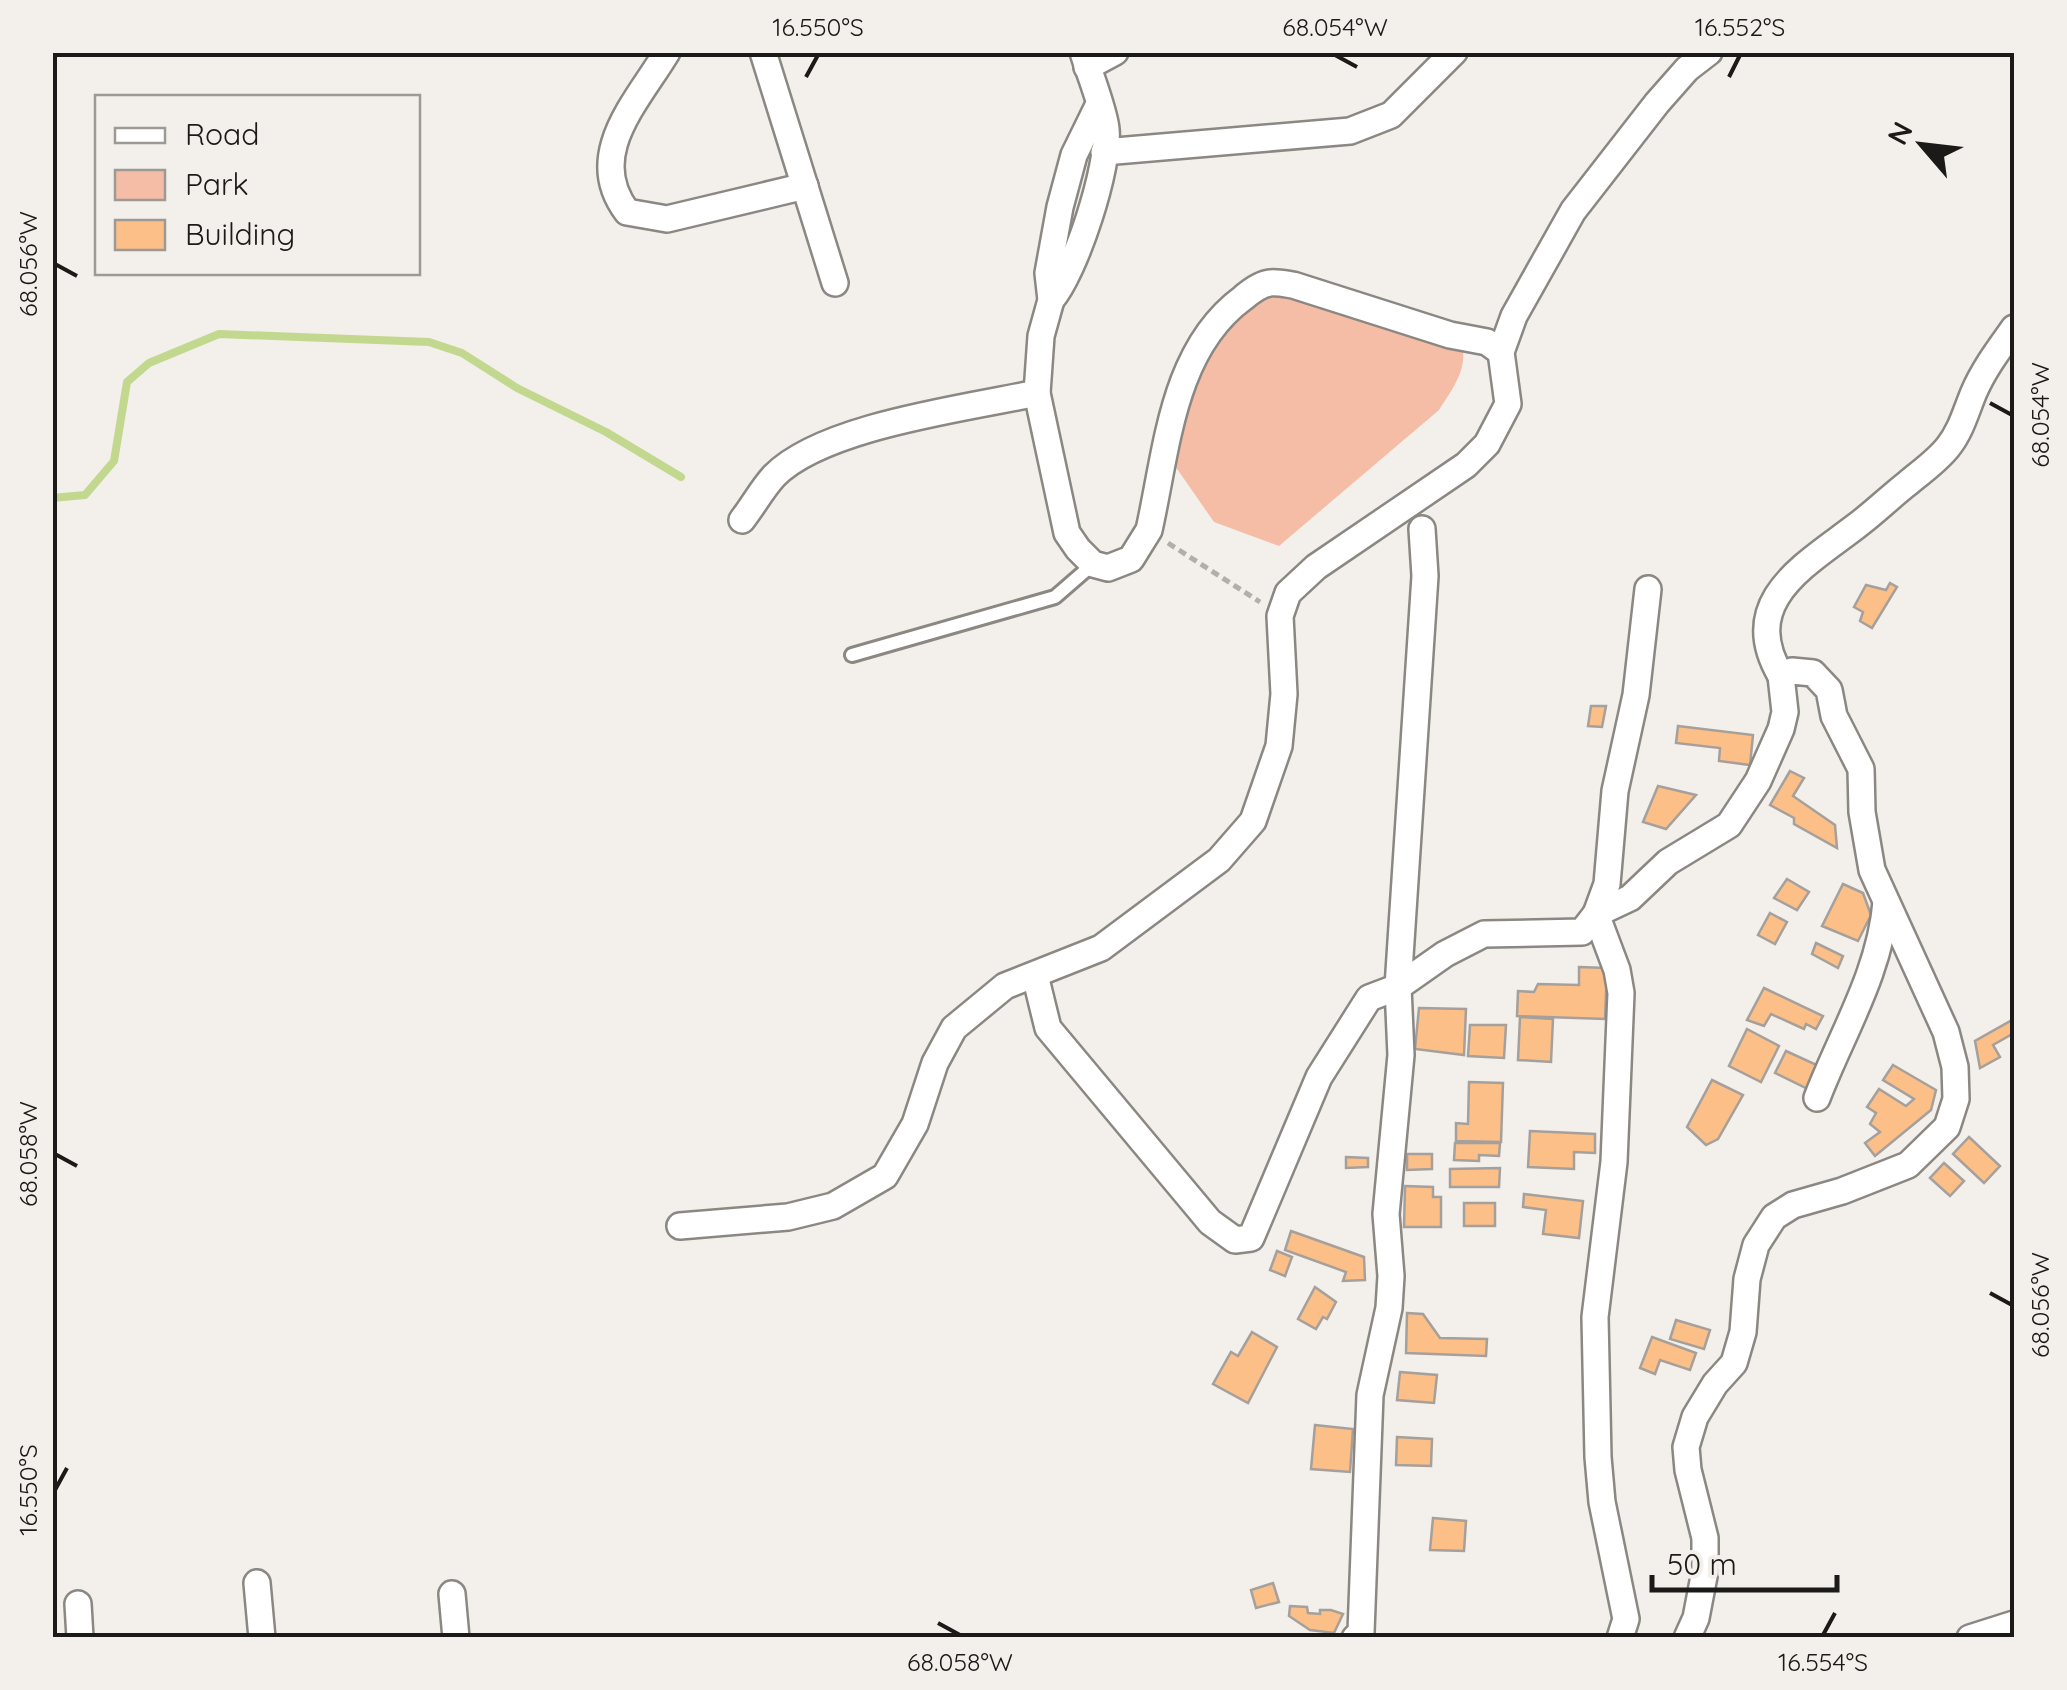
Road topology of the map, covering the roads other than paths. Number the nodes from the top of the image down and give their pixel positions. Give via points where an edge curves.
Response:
1 (667, 52) edge
2 (763, 52) edge
3 (1115, 52) edge
4 (1454, 52) edge
5 (1709, 52) edge
6 (1085, 60) edge
7 (1098, 106) junction
8 (1104, 152) junction
9 (805, 186) junction
10 (835, 282) dead end
11 (1050, 300) junction
12 (2014, 328) edge
13 (1502, 352) junction
14 (1037, 393) junction
15 (742, 520) dead end
16 (1422, 529) dead end
17 (1093, 564) junction
18 (1648, 588) dead end
19 (852, 655) dead end
20 (1782, 676) junction
21 (1886, 900) junction
22 (1596, 914) junction
23 (1034, 975) junction
24 (1398, 987) junction
25 (1816, 1098) dead end
26 (680, 1226) dead end
27 (257, 1583) dead end
28 (452, 1594) dead end
29 (78, 1604) dead end
30 (2014, 1624) edge
31 (80, 1638) edge
32 (262, 1638) edge
33 (456, 1638) edge
34 (1355, 1638) edge
35 (1620, 1638) edge
36 (1687, 1638) edge
37 (1970, 1638) edge

1 - 9 street via 628,110 612,150 613,194 627,212 667,219
2 - 9 street
3 - 6 street
4 - 8 street via 1390,115 1350,130
5 - 13 street via 1687,69 1573,211 1514,316
6 - 7 street
7 - 8 street via 1106,128
7 - 11 street via 1074,155 1060,207
8 - 11 street via 1079,244 1064,285
9 - 10 street
11 - 14 street
12 - 20 street via 1986,368 1947,449 1824,547 1780,591 1766,635
13 - 17 street via 1294,285 1269,283 1252,291 1222,313 1182,382 1142,546 1108,568
13 - 23 street via 1508,404 1487,444 1288,593 1280,616 1279,746 1253,822 1219,860 1101,948
14 - 15 street via 810,450 774,476
14 - 17 street via 1067,532
16 - 24 street via 1425,576
17 - 19 lane via 1054,597
18 - 22 street via 1607,884
20 - 21 street via 1813,673 1829,690 1860,770 1872,870
20 - 22 street via 1782,729 1729,825 1668,862 1630,898
21 - 25 street via 1868,984
21 - 36 street via 1946,1032 1956,1098 1947,1127 1908,1165 1793,1205 1756,1244 1734,1362 1694,1417 1686,1447 1705,1538 1703,1583
22 - 24 street via 1582,932 1484,934
22 - 35 street via 1617,970 1622,1020 1595,1317 1598,1458 1626,1619
23 - 24 street via 1048,1028 1210,1222 1235,1240 1251,1238 1318,1077 1360,1011 1369,998
23 - 26 street via 1006,986 954,1028 886,1176 834,1206
24 - 34 street via 1400,1055 1386,1214 1390,1308 1370,1395 1362,1632
27 - 32 street
28 - 33 street
29 - 31 street
30 - 37 street

